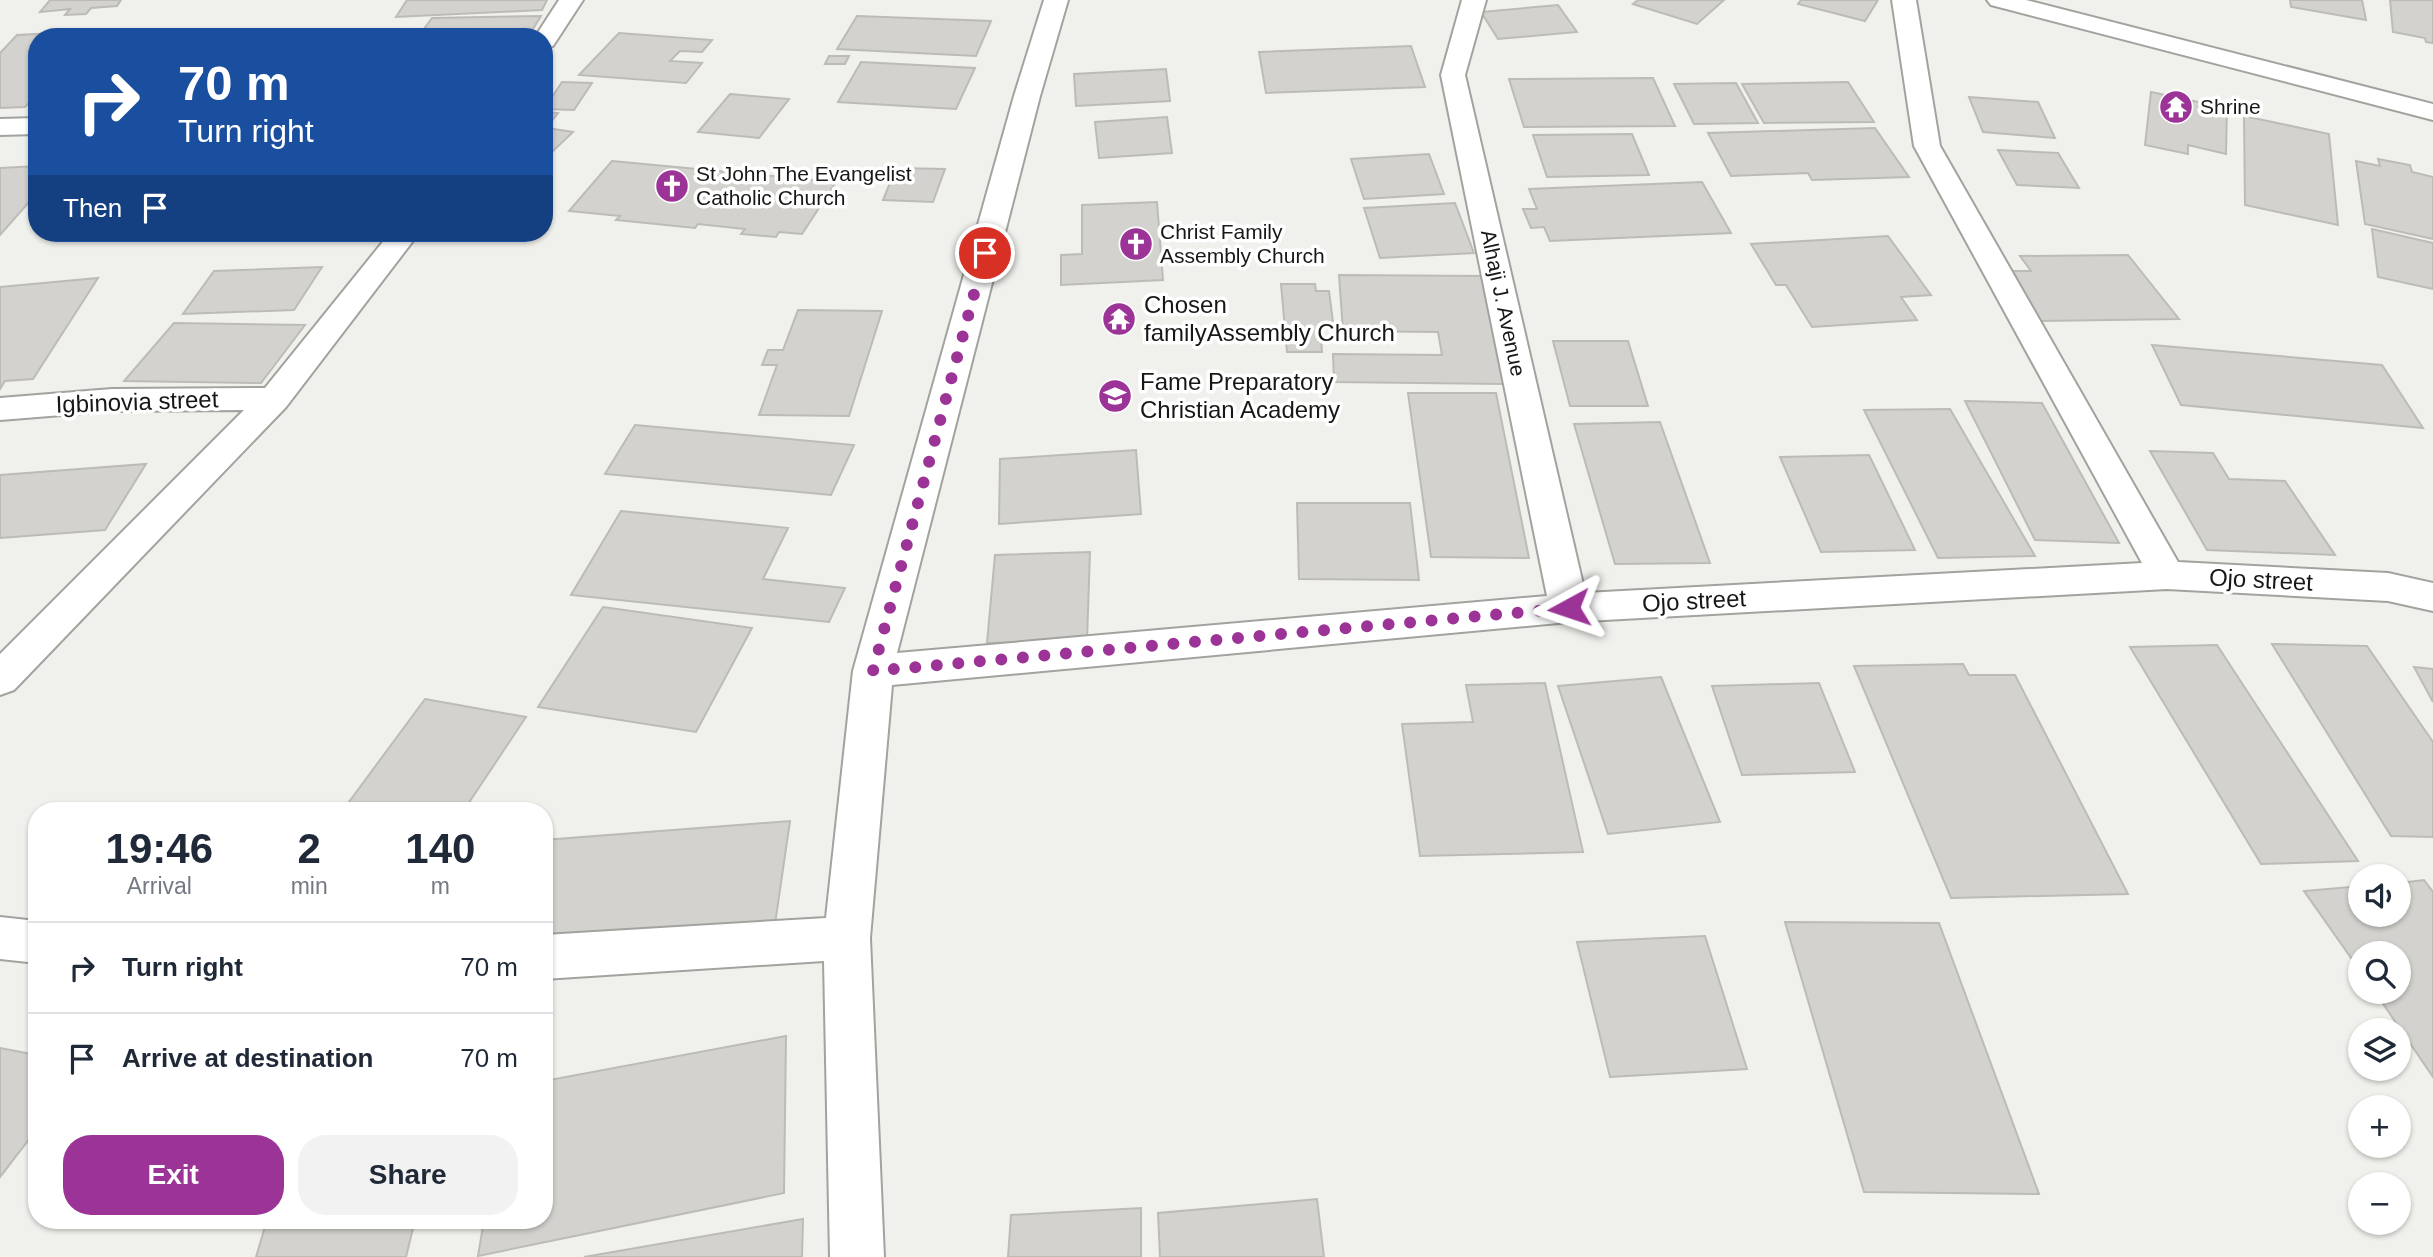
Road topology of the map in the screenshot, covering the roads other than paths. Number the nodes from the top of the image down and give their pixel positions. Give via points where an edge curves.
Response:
1 (571, 0) edge
2 (1056, 0) edge
3 (1474, 0) edge
4 (1903, 0) edge
5 (1999, 0) edge
6 (553, 28) edge
7 (2433, 112) edge
8 (28, 126) edge
9 (0, 127) edge
10 (398, 242) edge
11 (274, 399) junction
12 (0, 408) edge
13 (2167, 575) junction
14 (2433, 597) edge
15 (1569, 608) junction
16 (873, 671) junction
17 (0, 679) edge
18 (0, 938) edge
19 (847, 938) junction
20 (28, 941) edge
21 (553, 956) edge
22 (857, 1257) edge

1 - 6 street
2 - 16 street
3 - 15 street, Alhaji J. Avenue via 1453,75
4 - 13 street via 1927,146
5 - 7 street
8 - 9 street
10 - 11 street
11 - 12 street, Igbinovia street via 112,400
11 - 17 street
13 - 14 street, Ojo street via 2388,587
13 - 15 street, Ojo street
15 - 16 street, Ojo street
16 - 19 street
18 - 20 street
19 - 21 street
19 - 22 street

